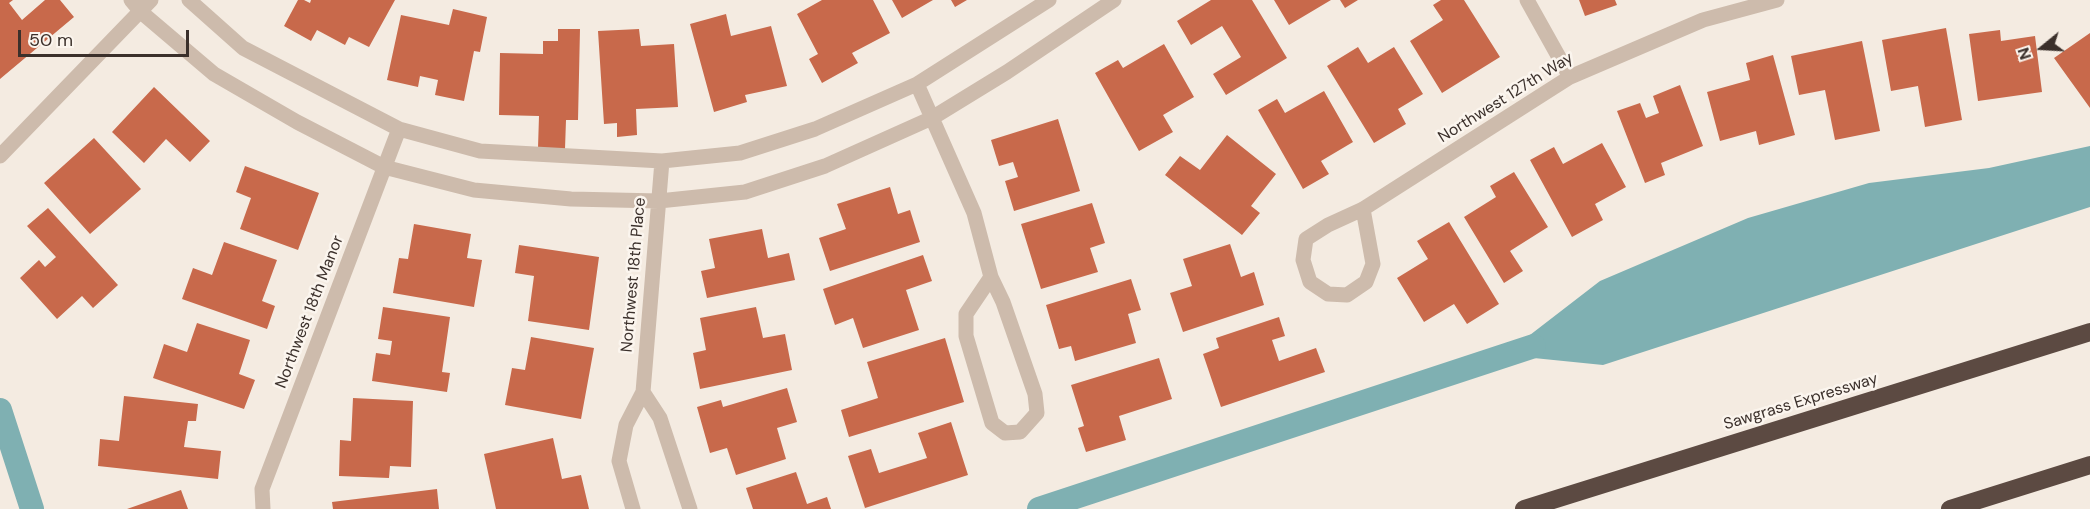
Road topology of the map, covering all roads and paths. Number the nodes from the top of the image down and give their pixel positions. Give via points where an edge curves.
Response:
1 (189, 0) edge
2 (1049, 0) edge
3 (1114, 0) edge
4 (1527, 0) edge
5 (1777, 0) edge
6 (141, 4) edge
7 (1570, 77) junction
8 (917, 84) junction
9 (932, 118) junction
10 (399, 129) junction
11 (0, 156) edge
12 (662, 161) junction
13 (384, 167) junction
14 (659, 201) junction
15 (1363, 209) junction
16 (991, 277) junction
17 (2090, 332) edge
18 (643, 392) junction
19 (2090, 465) edge
20 (263, 509) edge
21 (633, 509) edge
22 (690, 509) edge
23 (1524, 509) edge
24 (1950, 509) edge

1 - 10 street via 243,48
2 - 8 street
3 - 9 street
4 - 7 street
5 - 7 street, Northwest 127th Way via 1703,20
6 - 11 street
6 - 13 street via 213,74
7 - 15 street, Northwest 127th Way
8 - 9 street
8 - 12 street via 815,129 740,153
9 - 14 street via 825,166 745,192
9 - 16 street via 974,213
10 - 12 street via 480,151
10 - 13 street, Northwest 18th Manor
12 - 14 street, Northwest 18th Place
13 - 14 street via 474,189 571,199
13 - 20 street, Northwest 18th Manor via 262,489
14 - 18 street, Northwest 18th Place
15 - 15 street, Northwest 127th Way via 1306,239 1303,260 1310,282 1328,294 1347,295 1366,282 1373,264
16 - 16 street via 966,314 966,336 992,423 1005,433 1020,432 1037,413 1035,394
17 - 23 highway, Sawgrass Expressway
18 - 21 street, Northwest 18th Place via 626,425 619,461
18 - 22 street via 660,417
19 - 24 highway

